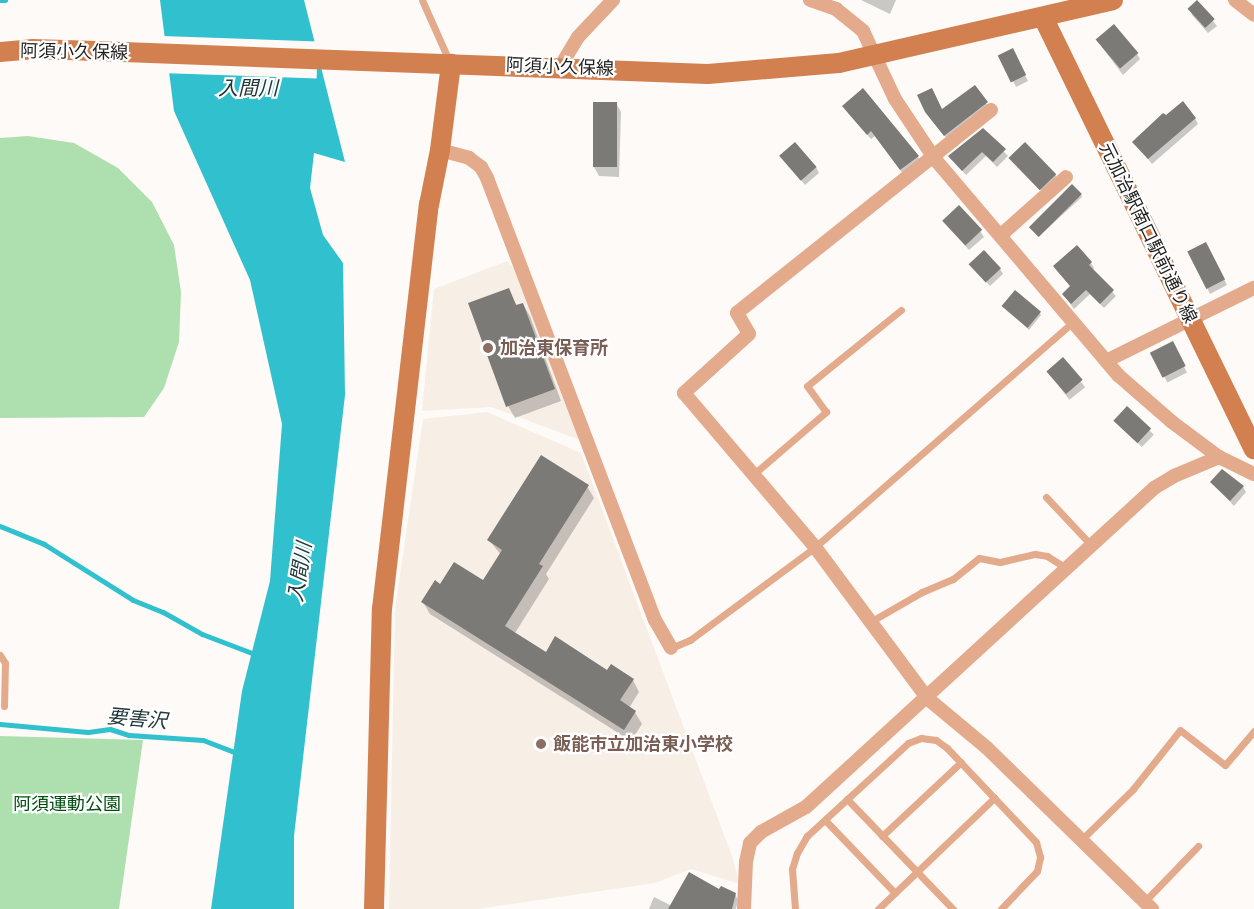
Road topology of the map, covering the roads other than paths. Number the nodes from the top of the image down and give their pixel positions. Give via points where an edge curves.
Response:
1 (422, 0) edge
2 (613, 0) edge
3 (810, 0) edge
4 (1113, 0) edge
5 (1235, 0) edge
6 (1254, 15) edge
7 (1043, 17) junction
8 (0, 52) edge
9 (875, 56) junction
10 (451, 64) junction
11 (560, 67) junction
12 (991, 110) dead end
13 (440, 150) junction
14 (934, 158) junction
15 (1066, 177) dead end
16 (1001, 235) junction
17 (1254, 288) edge
18 (901, 310) dead end
19 (1191, 321) junction
20 (1073, 322) junction
21 (1106, 361) junction
22 (1254, 449) edge
23 (1219, 457) junction
24 (755, 473) junction
25 (1254, 474) edge
26 (1046, 497) dead end
27 (1092, 546) junction
28 (815, 547) junction
29 (1067, 569) junction
30 (870, 622) junction
31 (671, 648) joint
32 (0, 655) edge
33 (927, 698) junction
34 (4, 706) dead end
35 (1254, 731) edge
36 (961, 762) junction
37 (994, 798) junction
38 (847, 799) junction
39 (825, 820) junction
40 (882, 836) junction
41 (1081, 840) junction
42 (1198, 846) dead end
43 (917, 872) junction
44 (895, 892) junction
45 (1148, 905) edge
46 (374, 909) edge
47 (744, 909) edge
48 (795, 909) edge
49 (878, 909) edge
50 (953, 909) edge
51 (1001, 909) edge

1 - 10 lane
2 - 11 street via 578,37
3 - 9 street via 848,17 863,31
4 - 7 street, 阿須小久保線
5 - 6 street
7 - 9 street, 阿須小久保線
7 - 19 street, 元加治駅南口駅前通り線
8 - 10 street, 阿須小久保線 via 32,49
9 - 11 street, 阿須小久保線 via 839,63 708,74
9 - 14 street via 895,99
10 - 11 street, 阿須小久保線
10 - 13 street
12 - 14 street
13 - 31 street via 469,158 487,178 655,620
13 - 46 street via 429,205 382,609
14 - 16 street
14 - 24 street via 738,313 749,334 684,393
15 - 16 street
16 - 20 street
17 - 19 street
18 - 24 lane via 807,386 826,412
19 - 21 street
19 - 22 street, 元加治駅南口駅前通り線
20 - 21 street
20 - 28 lane
21 - 23 street via 1172,422
23 - 25 street
23 - 27 street via 1154,488
24 - 28 street
26 - 27 lane
27 - 29 street
28 - 30 street
28 - 31 lane via 690,640
29 - 30 lane via 1047,556 1035,554 1000,562 979,558 953,579
29 - 33 street
30 - 33 street
32 - 34 lane via 5,663
33 - 41 street via 987,748
33 - 47 street via 806,807 761,832 750,843
35 - 41 lane via 1226,765 1180,730 1133,789
36 - 37 lane
36 - 38 lane via 936,740 921,738 908,743
36 - 40 lane
37 - 43 lane
37 - 51 lane via 1036,842 1040,856 1037,871
38 - 39 lane
38 - 40 lane
39 - 44 lane
39 - 48 lane via 807,836 797,853 792,877
40 - 43 lane
41 - 45 street
42 - 45 lane
43 - 44 lane
43 - 50 lane
44 - 49 lane

